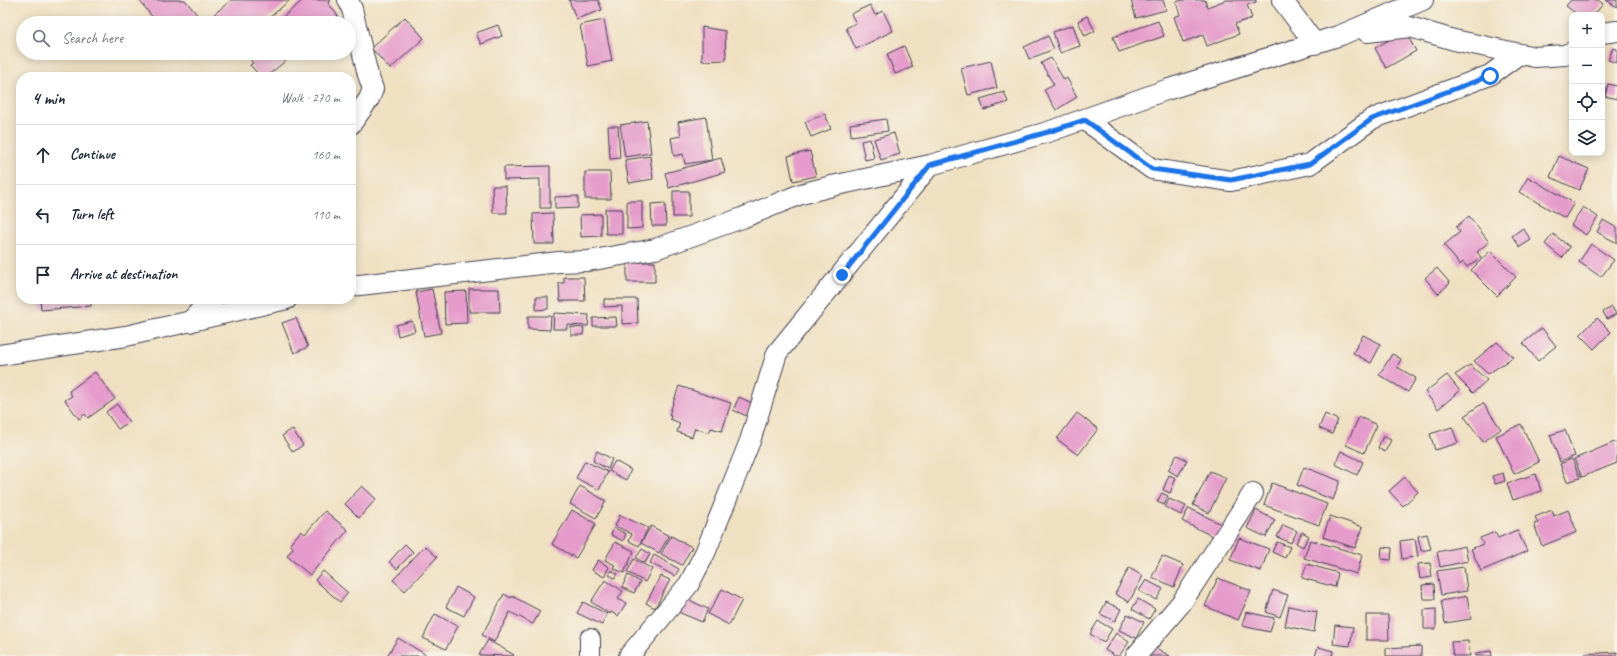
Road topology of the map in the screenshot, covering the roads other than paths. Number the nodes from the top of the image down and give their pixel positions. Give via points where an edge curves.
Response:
1 (348, 0) edge
2 (1282, 0) edge
3 (1423, 0) edge
4 (354, 16) edge
5 (356, 26) edge
6 (1617, 31) edge
7 (1605, 33) edge
8 (1341, 35) junction
9 (1315, 44) junction
10 (1569, 53) edge
11 (1519, 54) junction
12 (356, 117) edge
13 (1085, 120) junction
14 (930, 165) junction
15 (356, 285) edge
16 (206, 304) edge
17 (266, 304) edge
18 (190, 322) junction
19 (0, 355) edge
20 (1253, 493) dead end
21 (630, 656) edge
22 (1136, 656) edge

1 - 4 street
2 - 9 street
3 - 8 street
5 - 12 street via 373,89
6 - 7 street
8 - 9 street
8 - 11 street via 1410,27 1454,40
9 - 13 street via 1166,90
10 - 11 street via 1535,57
11 - 13 street via 1490,76 1372,119 1310,164 1231,180 1152,169
13 - 14 street
14 - 15 street via 802,194 649,250 588,261
14 - 21 street via 777,353 750,441 705,553 689,584
16 - 18 street
17 - 18 street
18 - 19 street via 126,336
20 - 22 street via 1182,602

